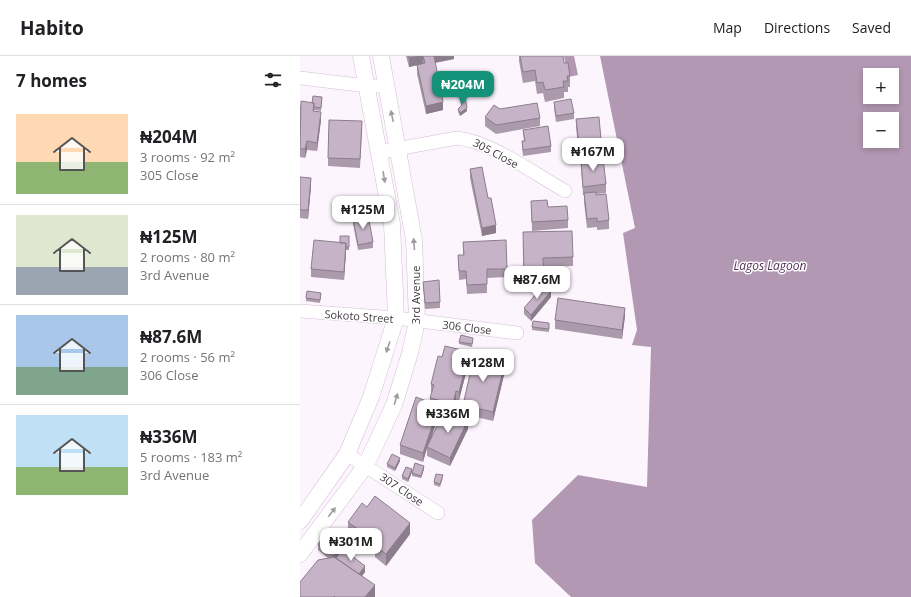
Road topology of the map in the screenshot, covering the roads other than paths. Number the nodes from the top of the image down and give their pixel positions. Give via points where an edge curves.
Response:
1 (361, 56) edge
2 (381, 56) edge
3 (300, 78) edge
4 (367, 86) junction
5 (386, 86) junction
6 (399, 148) junction
7 (380, 152) junction
8 (565, 192) dead end
9 (300, 311) edge
10 (396, 318) junction
11 (417, 321) junction
12 (517, 333) dead end
13 (347, 454) junction
14 (366, 465) junction
15 (438, 513) dead end
16 (300, 520) edge
17 (300, 554) edge

1 - 4 street, 3rd Avenue
2 - 5 street, 3rd Avenue
3 - 4 street
4 - 5 street
4 - 7 street, 3rd Avenue
6 -> 5 street, 3rd Avenue
6 - 7 street, 305 Close
6 - 8 street, 305 Close via 457,138 470,139
11 -> 6 street, 3rd Avenue via 414,240
7 -> 10 street, 3rd Avenue via 392,224
9 - 10 street, Sokoto Street
10 - 11 street, Sokoto Street
10 -> 13 street, 3rd Avenue via 371,398
11 - 12 street, 306 Close
14 -> 11 street, 3rd Avenue via 394,405
13 - 14 street, 307 Close
13 - 16 street, 3rd Avenue
14 - 15 street, 307 Close
17 -> 14 street, 3rd Avenue

